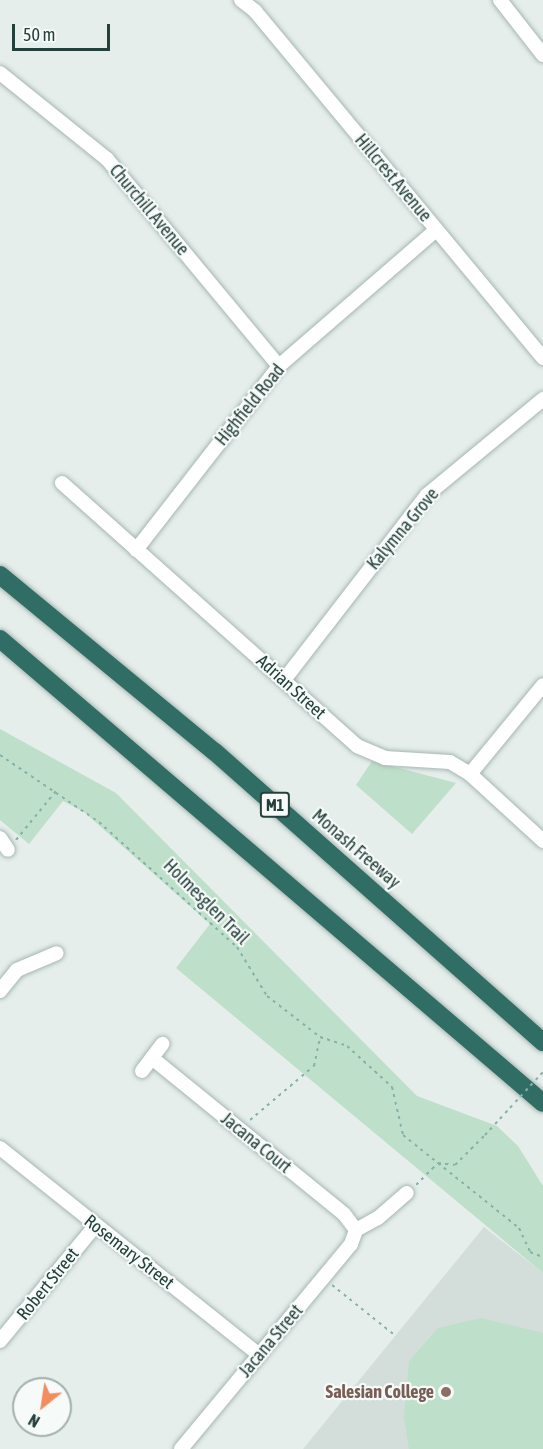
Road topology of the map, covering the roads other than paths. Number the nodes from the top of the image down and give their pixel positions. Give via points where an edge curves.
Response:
1 (241, 0) edge
2 (500, 0) edge
3 (543, 55) edge
4 (0, 73) edge
5 (436, 230) junction
6 (542, 355) edge
7 (279, 366) junction
8 (543, 399) edge
9 (62, 483) dead end
10 (136, 550) junction
11 (0, 575) edge
12 (0, 639) edge
13 (284, 680) junction
14 (543, 685) edge
15 (470, 774) junction
16 (0, 838) edge
17 (543, 841) edge
18 (8, 850) road end
19 (57, 953) dead end
20 (0, 991) edge
21 (543, 1042) edge
22 (162, 1044) dead end
23 (152, 1058) junction
24 (142, 1071) dead end
25 (543, 1103) edge
26 (0, 1148) edge
27 (407, 1193) road end
28 (95, 1226) junction
29 (356, 1230) junction
30 (0, 1341) edge
31 (259, 1355) junction
32 (181, 1449) edge

1 - 5 street, Hillcrest Avenue via 255,11
2 - 3 street
4 - 7 street, Churchill Avenue via 107,159
5 - 6 street, Hillcrest Avenue
5 - 7 street, Highfield Road
7 - 10 street, Highfield Road
8 - 13 street, Kalymna Grove via 427,495
9 - 10 street, Adrian Street
10 - 13 street, Adrian Street
11 - 21 highway, Monash Freeway / M1 via 215,752
12 - 25 highway
13 - 15 street, Adrian Street via 370,755 450,762
14 - 15 street
15 - 17 street, Adrian Street
16 - 18 street
19 - 20 street via 17,969
22 - 23 street
23 - 24 street
23 - 29 street, Jacana Court via 344,1214
26 - 28 street, Rosemary Street
27 - 29 street via 378,1218
28 - 30 street, Robert Street
28 - 31 street, Rosemary Street
29 - 31 street, Jacana Street via 351,1244
31 - 32 street, Jacana Street

